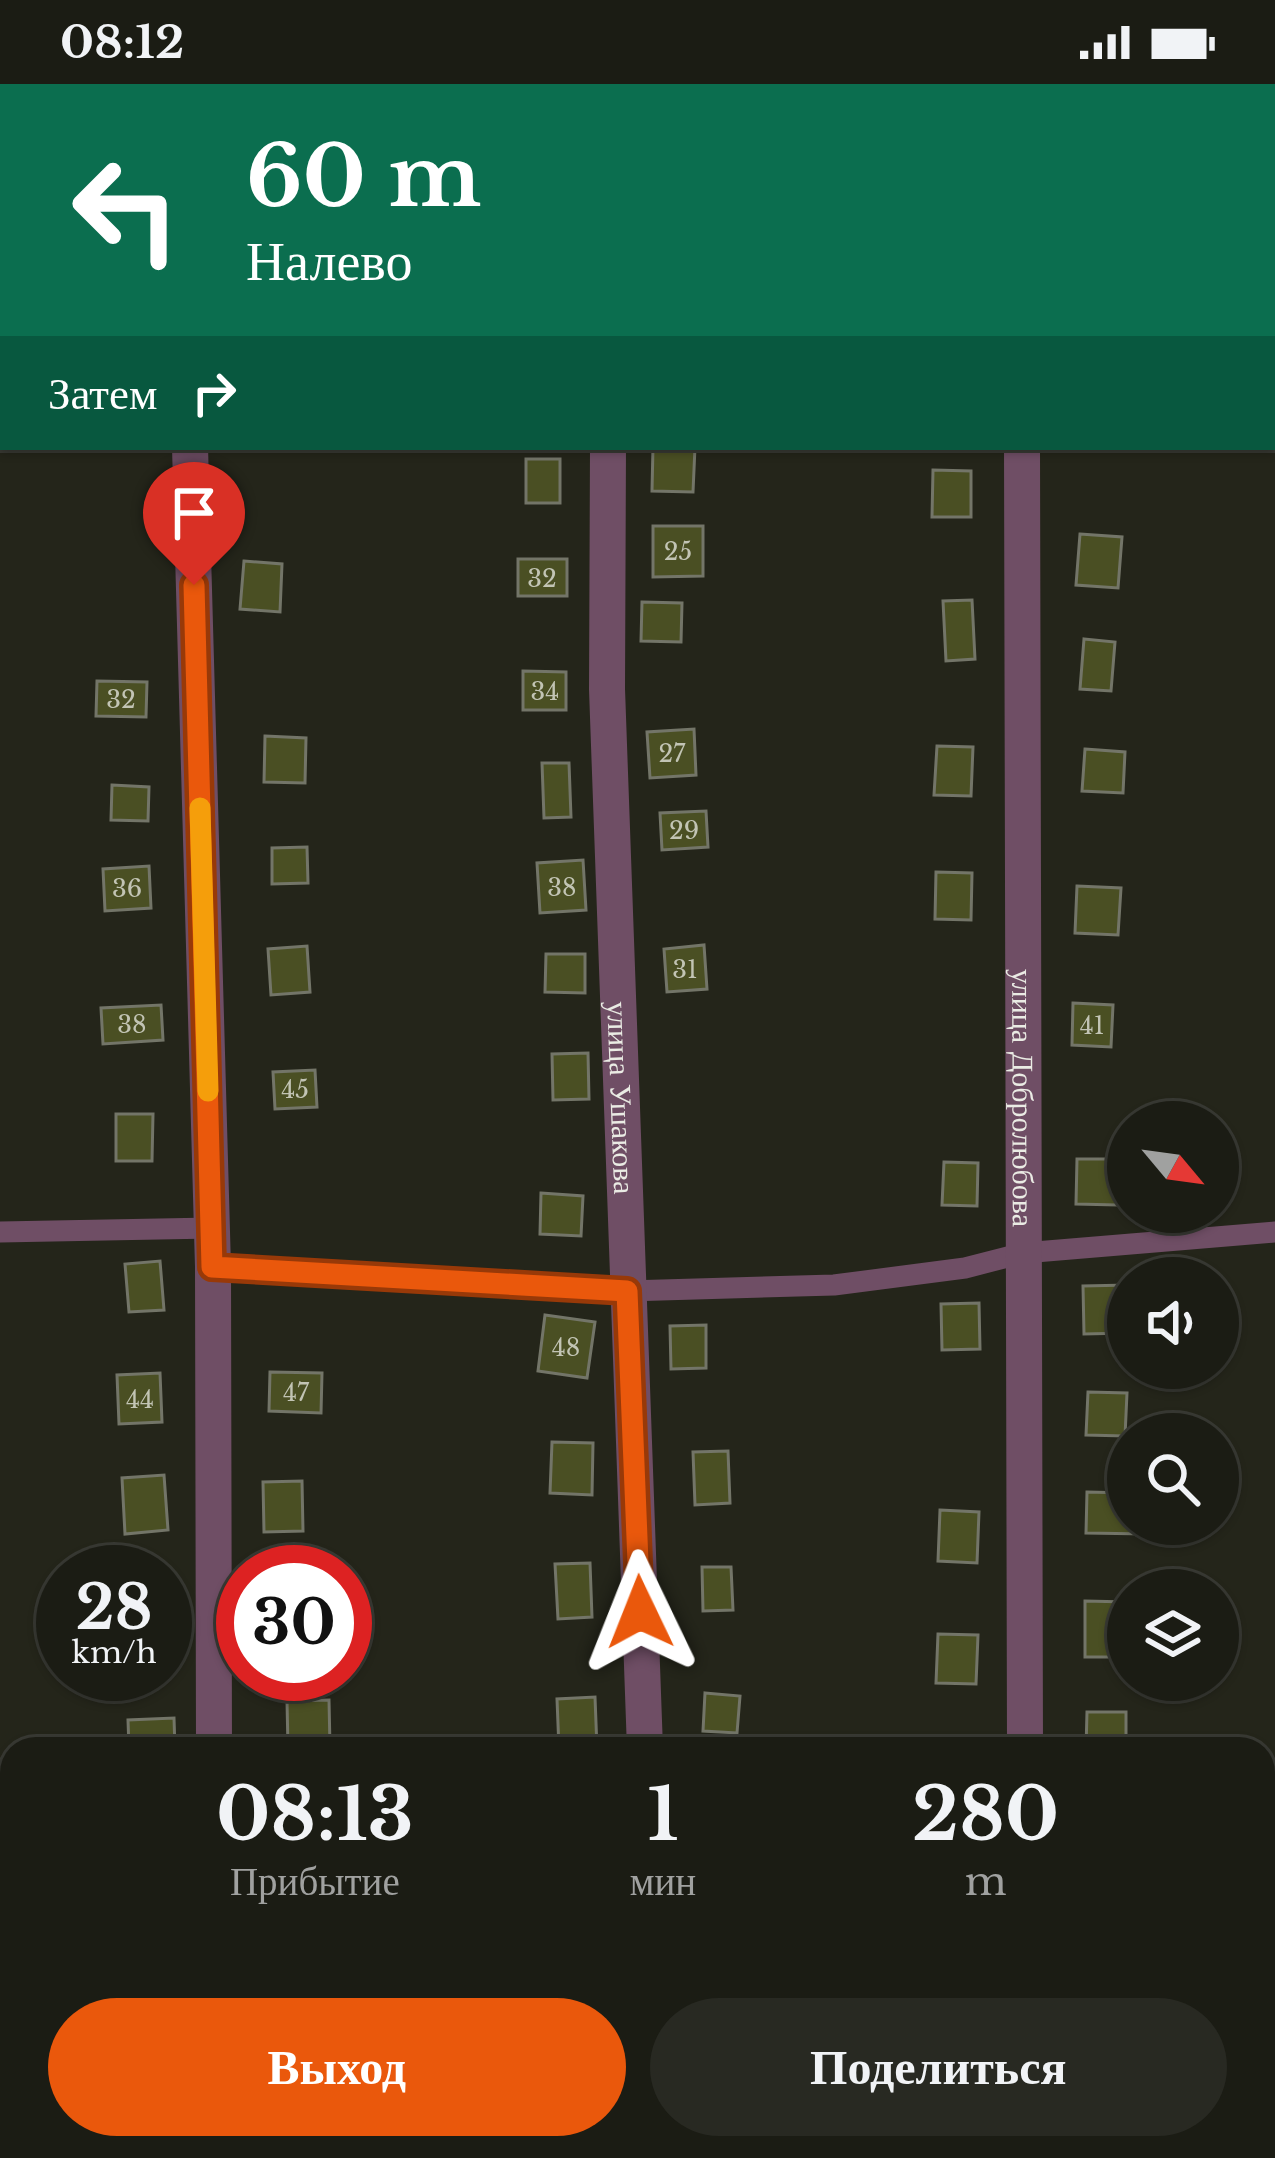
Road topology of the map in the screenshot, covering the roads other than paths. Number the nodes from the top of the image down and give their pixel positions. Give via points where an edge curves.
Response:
1 (190, 450) edge
2 (608, 450) edge
3 (1022, 450) edge
4 (212, 1228) junction
5 (0, 1232) edge
6 (1275, 1232) edge
7 (1023, 1253) junction
8 (212, 1267) junction
9 (627, 1291) junction
10 (214, 1737) edge
11 (645, 1737) edge
12 (1025, 1737) edge

1 - 4 street
2 - 9 street, улица Ушакова via 607,689
3 - 7 street, улица Добролюбова
4 - 5 lane
4 - 8 street
6 - 7 lane
7 - 9 lane via 834,1285
7 - 12 street, улица Добролюбова
8 - 9 lane
8 - 10 street
9 - 11 street, улица Ушакова

